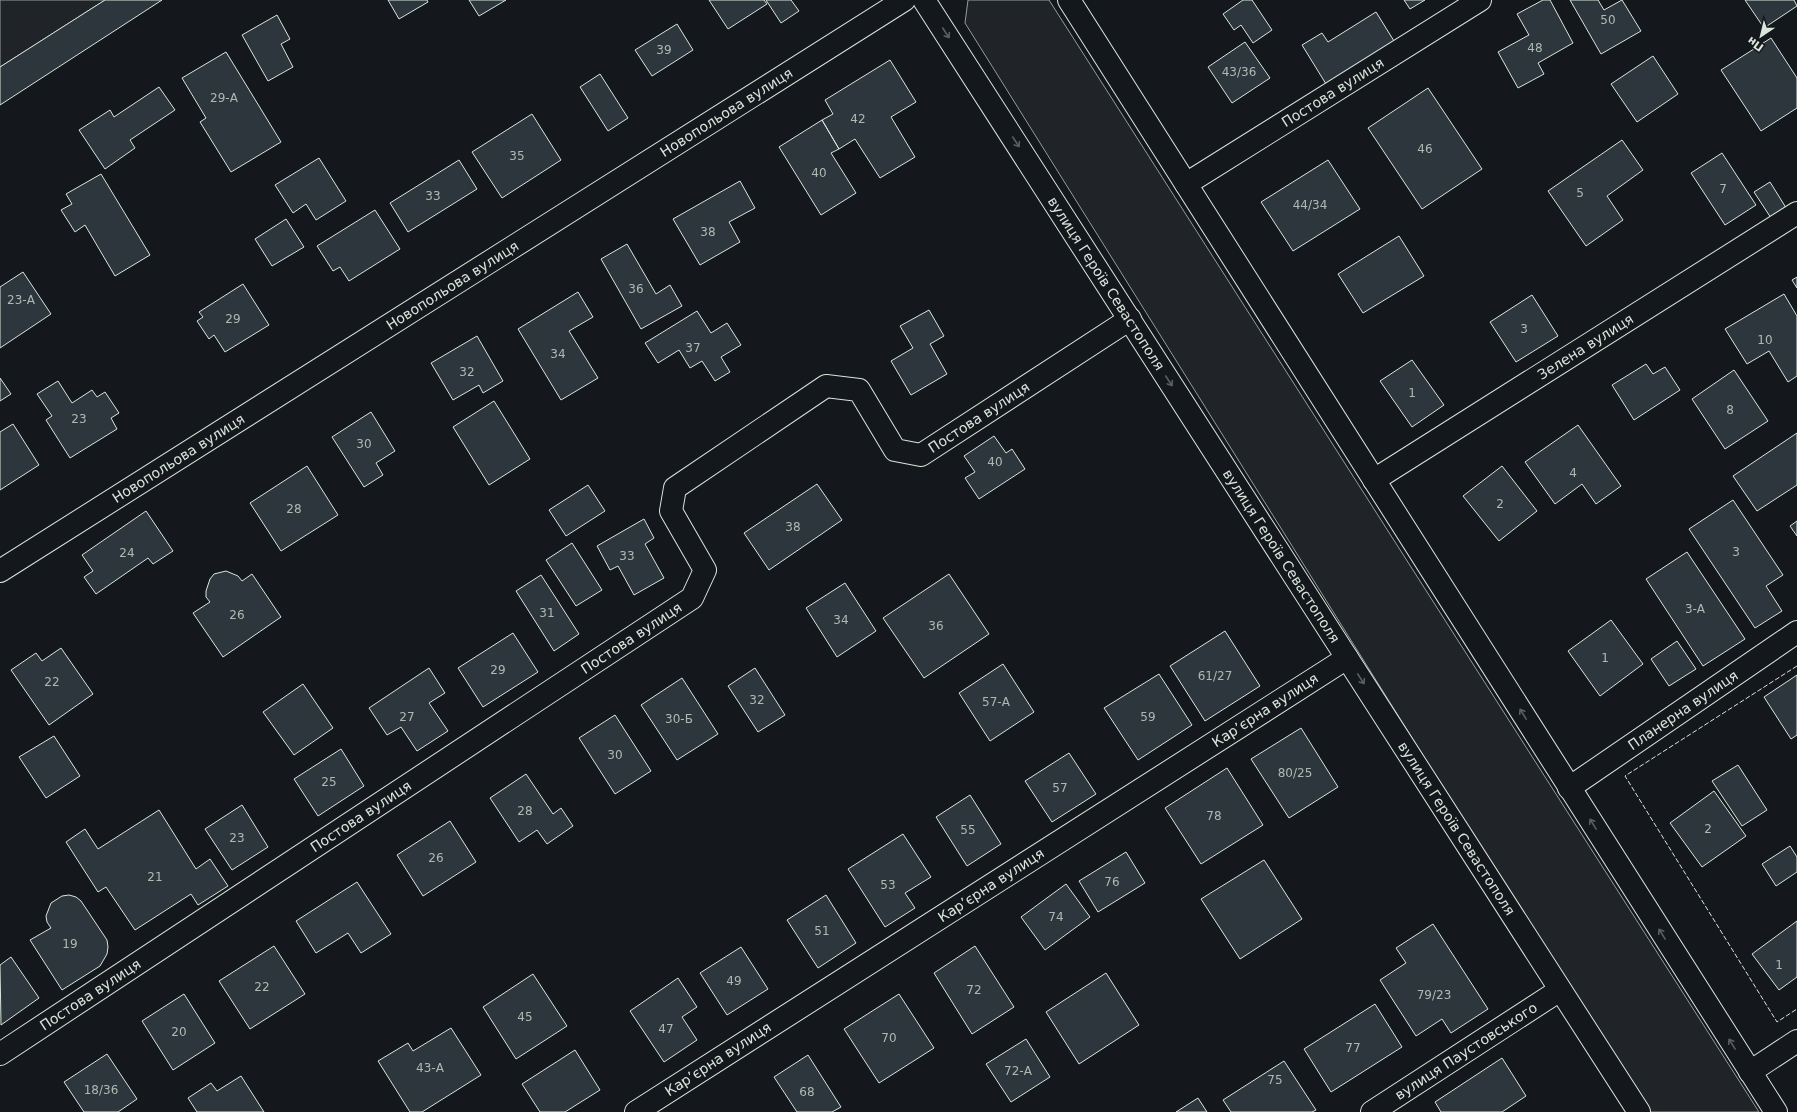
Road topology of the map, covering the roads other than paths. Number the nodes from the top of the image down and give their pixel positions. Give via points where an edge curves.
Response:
1 (904, 0) edge
2 (924, 0) edge
3 (1069, 0) edge
4 (1480, 0) edge
5 (1186, 184) junction
6 (1797, 213) edge
7 (1130, 320) junction
8 (1374, 480) junction
9 (0, 571) edge
10 (1797, 632) edge
11 (1347, 658) junction
12 (1569, 788) junction
13 (1560, 990) junction
14 (1797, 1041) edge
15 (0, 1054) edge
16 (1750, 1072) junction
17 (636, 1112) edge
18 (1372, 1112) edge
19 (1639, 1112) edge
20 (1776, 1112) edge

1 - 9 street, Новопольова вулиця
2 -> 7 street, вулиця Героїв Севастополя
3 - 5 street
4 - 5 street, Постова вулиця
5 - 8 street
6 - 8 street, Зелена вулиця
7 -> 11 street, вулиця Героїв Севастополя
7 - 15 street, Постова вулиця via 920,455 895,450 859,390 826,386 676,488 671,511 705,570 692,598
12 -> 8 street
10 - 12 street, Планерна вулиця
11 -> 13 street, вулиця Героїв Севастополя
11 - 17 street, Карʼєрна вулиця
16 -> 12 street
13 - 18 street, вулиця Паустовського
13 - 19 street, вулиця Героїв Севастополя
14 - 16 street
16 - 20 street

